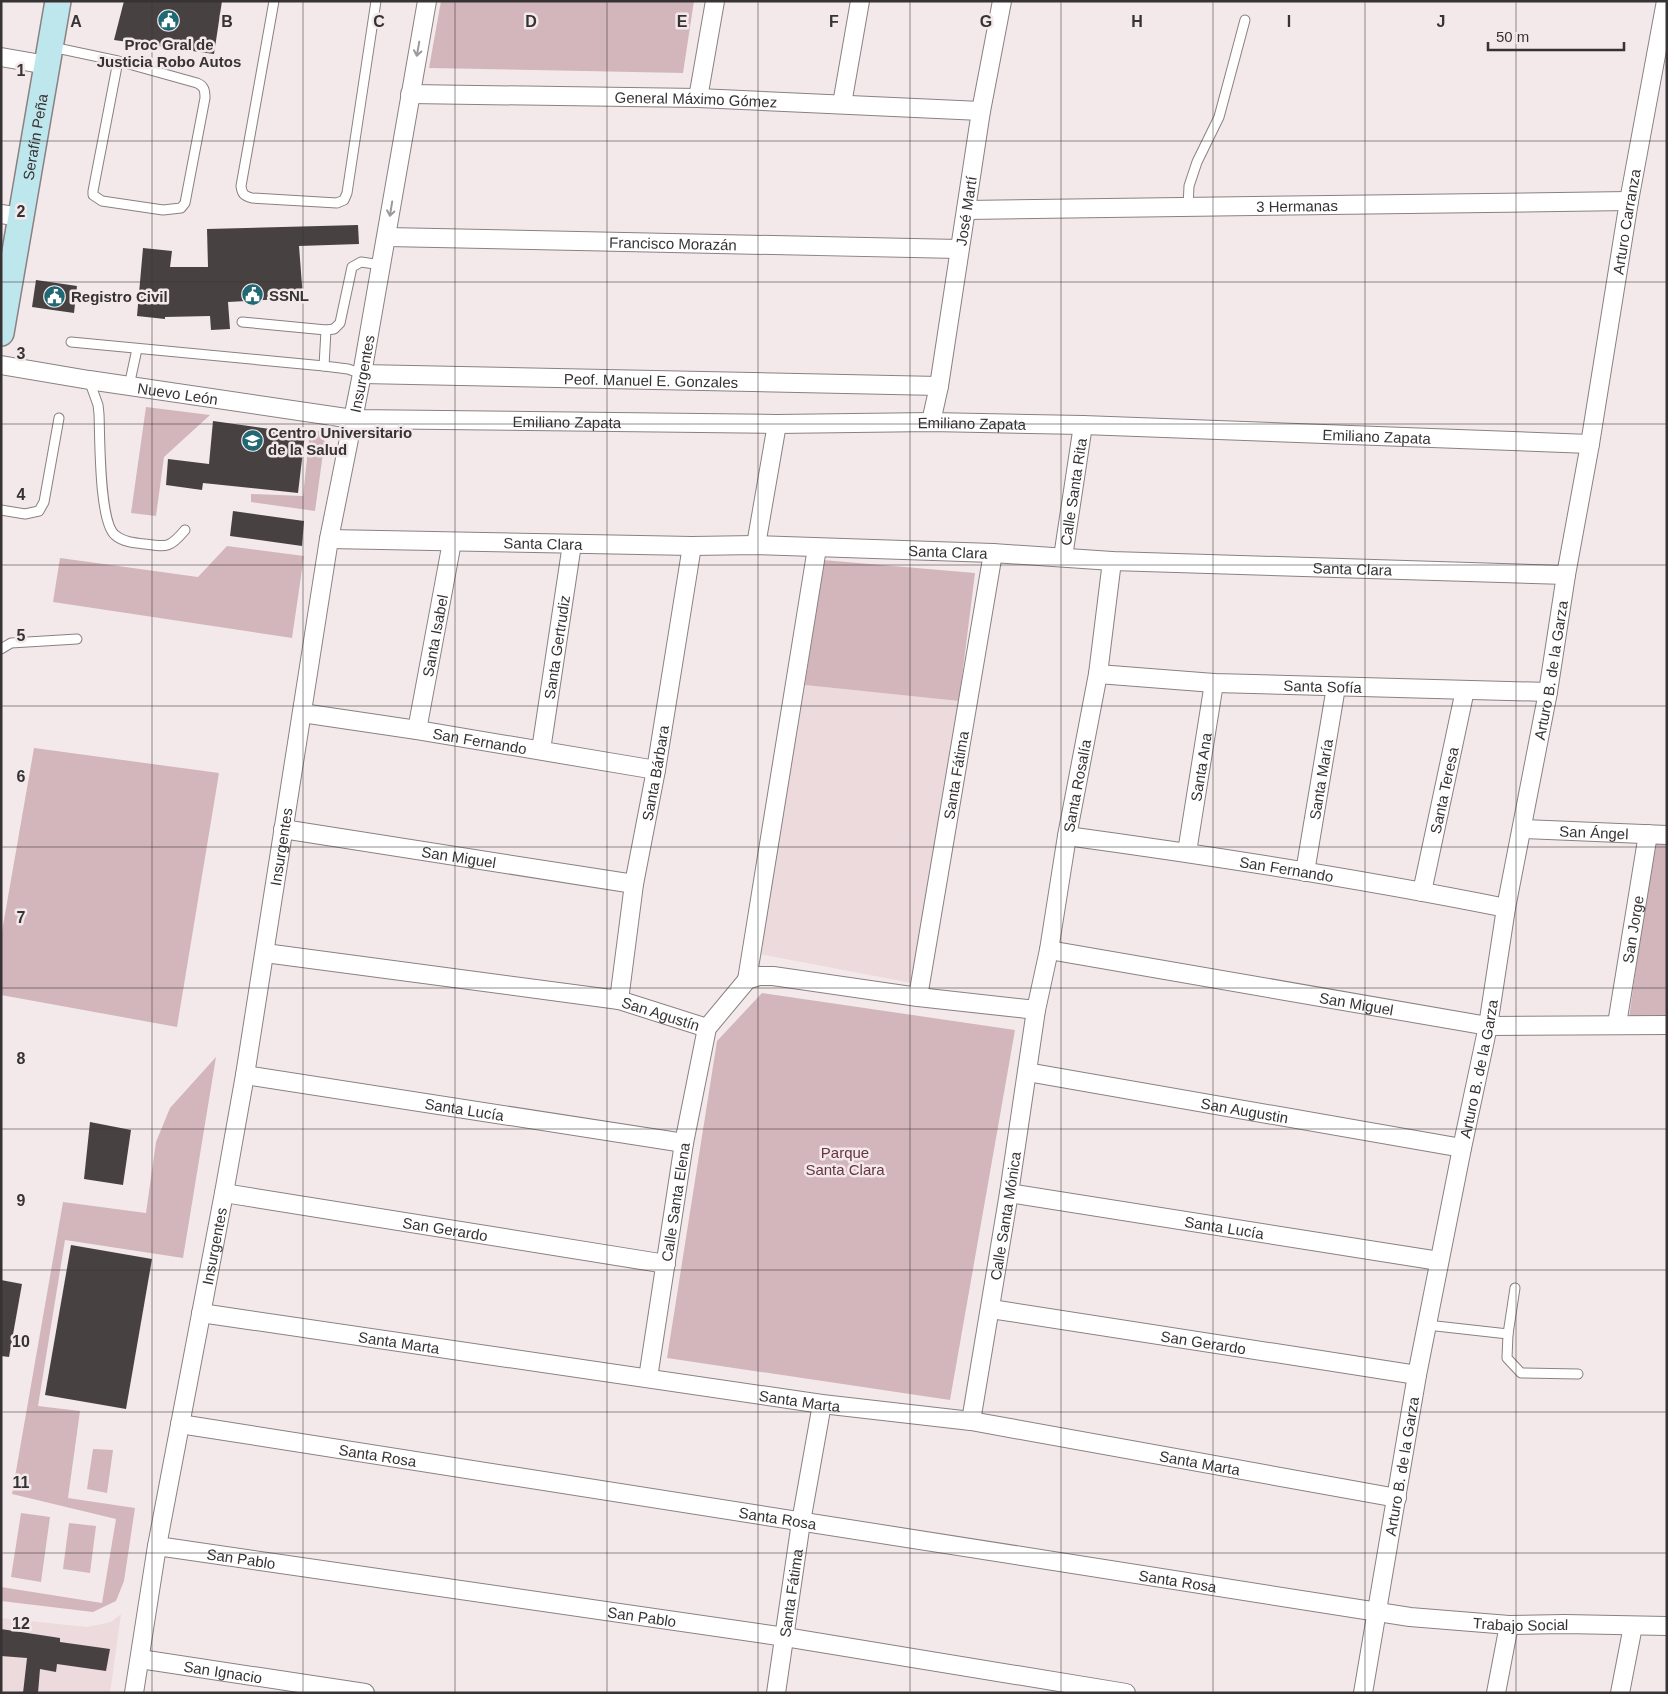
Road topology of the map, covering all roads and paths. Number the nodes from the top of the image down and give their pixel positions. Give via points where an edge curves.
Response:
1 (58, 1) edge
2 (274, 1) edge
3 (376, 1) edge
4 (427, 1) edge
5 (715, 1) edge
6 (860, 1) edge
7 (1002, 1) edge
8 (1666, 1) edge
9 (1246, 20) dead end
10 (49, 56) junction
11 (1, 57) edge
12 (118, 61) junction
13 (410, 94) junction
14 (698, 98) junction
15 (842, 104) junction
16 (981, 111) junction
17 (1629, 201) junction
18 (1188, 207) junction
19 (966, 210) junction
20 (11, 216) edge
21 (387, 237) junction
22 (959, 249) junction
23 (382, 265) junction
24 (242, 322) dead end
25 (326, 330) junction
26 (1, 333) edge
27 (71, 342) dead end
28 (137, 348) junction
29 (1, 365) edge
30 (324, 366) junction
31 (362, 374) junction
32 (89, 380) junction
33 (129, 386) junction
34 (939, 386) junction
35 (59, 418) dead end
36 (353, 419) junction
37 (931, 422) junction
38 (777, 424) junction
39 (1083, 425) junction
40 (1590, 444) junction
41 (1, 510) edge
42 (185, 530) dead end
43 (329, 539) junction
44 (452, 542) junction
45 (572, 544) junction
46 (756, 545) junction
47 (692, 546) junction
48 (817, 548) junction
49 (993, 552) junction
50 (1063, 557) junction
51 (1112, 561) junction
52 (1566, 575) junction
53 (77, 639) dead end
54 (1, 649) edge
55 (1098, 674) junction
56 (1214, 683) junction
57 (1336, 687) junction
58 (1465, 690) junction
59 (1548, 692) junction
60 (302, 713) junction
61 (417, 730) junction
62 (541, 750) junction
63 (656, 770) junction
64 (283, 829) junction
65 (1522, 830) junction
66 (1648, 834) junction
67 (1667, 835) edge
68 (1068, 836) junction
69 (1187, 852) junction
70 (1305, 872) junction
71 (634, 884) junction
72 (1422, 892) junction
73 (1506, 908) junction
74 (1049, 950) junction
75 (265, 953) junction
76 (747, 980) junction
77 (918, 997) junction
78 (619, 1000) junction
79 (1036, 1010) junction
80 (1617, 1024) junction
81 (1667, 1025) edge
82 (1488, 1026) junction
83 (707, 1028) junction
84 (1027, 1072) junction
85 (245, 1075) junction
86 (684, 1143) junction
87 (1462, 1148) junction
88 (224, 1193) junction
89 (1009, 1193) junction
90 (1439, 1261) junction
91 (666, 1264) junction
92 (1514, 1288) dead end
93 (991, 1309) junction
94 (201, 1313) junction
95 (1427, 1325) junction
96 (1508, 1334) junction
97 (1417, 1374) junction
98 (1578, 1374) dead end
99 (648, 1378) junction
100 (822, 1404) junction
101 (971, 1422) junction
102 (180, 1424) junction
103 (1397, 1498) junction
104 (801, 1522) junction
105 (157, 1546) junction
106 (1376, 1612) junction
107 (1509, 1625) junction
108 (1633, 1626) junction
109 (1667, 1626) edge
110 (785, 1637) junction
111 (140, 1659) junction
112 (251, 1684) edge
113 (134, 1693) edge
114 (365, 1693) edge
115 (776, 1693) edge
116 (1126, 1693) edge
117 (1363, 1693) edge
118 (1496, 1693) edge
119 (1620, 1693) edge

1 - 10 main road, Serafín Peña
2 - 3 lane via 242,194 252,198 337,203 344,200 347,193
4 -> 13 street, Insurgentes
5 - 14 street
6 - 15 street
7 - 16 street, José Martí
8 - 17 street, Arturo Carranza
9 - 18 lane via 1219,117 1197,162
10 - 11 street
10 - 12 lane
10 - 20 main road, Serafín Peña
12 - 12 lane via 197,82 204,88 205,98 185,203 181,208 138,208 102,202 94,195
13 - 14 street, General Máximo Gómez
13 -> 21 street, Insurgentes
14 - 15 street, General Máximo Gómez
15 - 16 street, General Máximo Gómez
16 - 19 street, José Martí
17 - 18 street, 3 Hermanas
17 - 40 street, Arturo Carranza
18 - 19 street, 3 Hermanas
19 - 22 street, José Martí
20 - 26 main road, Serafín Peña
21 - 22 street, Francisco Morazán
21 - 23 street, Insurgentes
22 - 34 street, José Martí
23 - 25 lane via 361,262 352,266 340,322 334,329
23 - 31 street, Insurgentes
24 - 25 lane
25 - 30 lane
27 - 28 lane
28 - 30 lane
28 - 33 lane
29 - 32 street, Nuevo León
30 - 31 lane
31 - 34 street, Peof. Manuel E. Gonzales
31 - 36 street, Insurgentes
32 - 33 street, Nuevo León
32 - 42 lane via 98,405 104,505 111,530 127,542 157,546 171,544
33 - 36 street, Nuevo León
34 - 37 street, José Martí
35 - 41 lane via 44,502 39,511 25,514
36 - 38 street, Emiliano Zapata
36 - 43 street, Insurgentes
37 - 38 street, Emiliano Zapata
37 - 39 street, Emiliano Zapata
38 - 46 street
39 - 40 street, Emiliano Zapata
39 - 50 street, Calle Santa Rita
40 - 52 street, Arturo B. de la Garza
43 - 44 street, Santa Clara
43 - 60 street, Insurgentes
44 - 45 street, Santa Clara
44 - 61 street, Santa Isabel
45 - 47 street, Santa Clara
45 - 62 street, Santa Gertrudiz
46 - 47 street, Santa Clara
46 - 48 street, Santa Clara
47 - 63 street, Santa Bárbara
48 - 49 street, Santa Clara
48 - 76 street
49 - 50 street, Santa Clara
49 - 77 street, Santa Fátima
50 - 51 street, Santa Clara
51 - 52 street, Santa Clara
51 - 55 street, Santa Rosalía
52 - 59 street, Arturo B. de la Garza
53 - 54 lane via 12,643
55 - 56 street, Santa Sofía
55 - 68 street, Santa Rosalía
56 - 57 street, Santa Sofía
56 - 69 street, Santa Ana
57 - 58 street, Santa Sofía
57 - 70 street, Santa María
58 - 59 street, Santa Sofía
58 - 72 street, Santa Teresa
59 - 65 street, Arturo B. de la Garza
60 - 61 street, San Fernando
60 - 64 street, Insurgentes
61 - 62 street, San Fernando
62 - 63 street, San Fernando
63 - 71 street, Santa Bárbara
64 - 71 street, San Miguel
64 - 75 street, Insurgentes
65 - 66 street, San Ángel
65 - 73 street, Arturo B. de la Garza
66 - 67 street, San Ángel
66 - 80 street, San Jorge
68 - 69 street, San Fernando
68 - 74 street, Santa Rosalía
69 - 70 street, San Fernando
70 - 72 street, San Fernando
71 - 78 street, Santa Bárbara
72 - 73 street, San Fernando
73 - 82 street, Arturo B. de la Garza
74 - 79 street, Santa Rosalía
74 - 82 street, San Miguel
75 - 78 street, San Agustín
75 - 85 street, Insurgentes
76 - 77 street via 773,976
76 - 83 street, San Agustín
77 - 79 street
78 - 83 street, San Agustín
79 - 84 street, Calle Santa Mónica
80 - 81 street, San Miguel
80 - 82 street, San Miguel
82 - 87 street, Arturo B. de la Garza
83 - 86 street, Calle Santa Elena
84 - 87 street, San Augustin
84 - 89 street, Calle Santa Mónica
85 - 86 street, Santa Lucía
85 - 88 street, Insurgentes
86 - 91 street, Calle Santa Elena
87 - 90 street, Arturo B. de la Garza
88 - 91 street, San Gerardo
88 - 94 street, Insurgentes
89 - 90 street, Santa Lucía
89 - 93 street, Calle Santa Mónica
90 - 95 street, Arturo B. de la Garza
91 - 99 street, Calle Santa Elena
92 - 96 lane
93 - 97 street, San Gerardo
93 - 101 street, Calle Santa Mónica
94 - 99 street, Santa Marta
94 - 102 street, Insurgentes
95 - 96 lane
95 - 97 street, Arturo B. de la Garza
96 - 98 lane via 1507,1358 1521,1373
97 - 103 street, Arturo B. de la Garza
99 - 100 street, Santa Marta
100 - 101 street, Santa Marta
100 - 104 street, Santa Fátima
101 - 103 street, Santa Marta
102 - 104 street, Santa Rosa
102 - 105 street, Insurgentes
103 - 106 street, Arturo B. de la Garza
104 - 106 street, Santa Rosa
104 - 110 street, Santa Fátima
105 - 110 street, San Pablo
105 - 111 street, Insurgentes
106 - 107 street, Trabajo Social
106 - 117 street, Arturo B. de la Garza
107 - 108 street, Trabajo Social
107 - 118 street
108 - 109 street, Trabajo Social
108 - 119 street
110 - 115 street, Santa Fátima
110 - 116 street, San Pablo
111 - 112 street, San Ignacio
111 - 113 street, Insurgentes
112 - 114 street, San Ignacio

